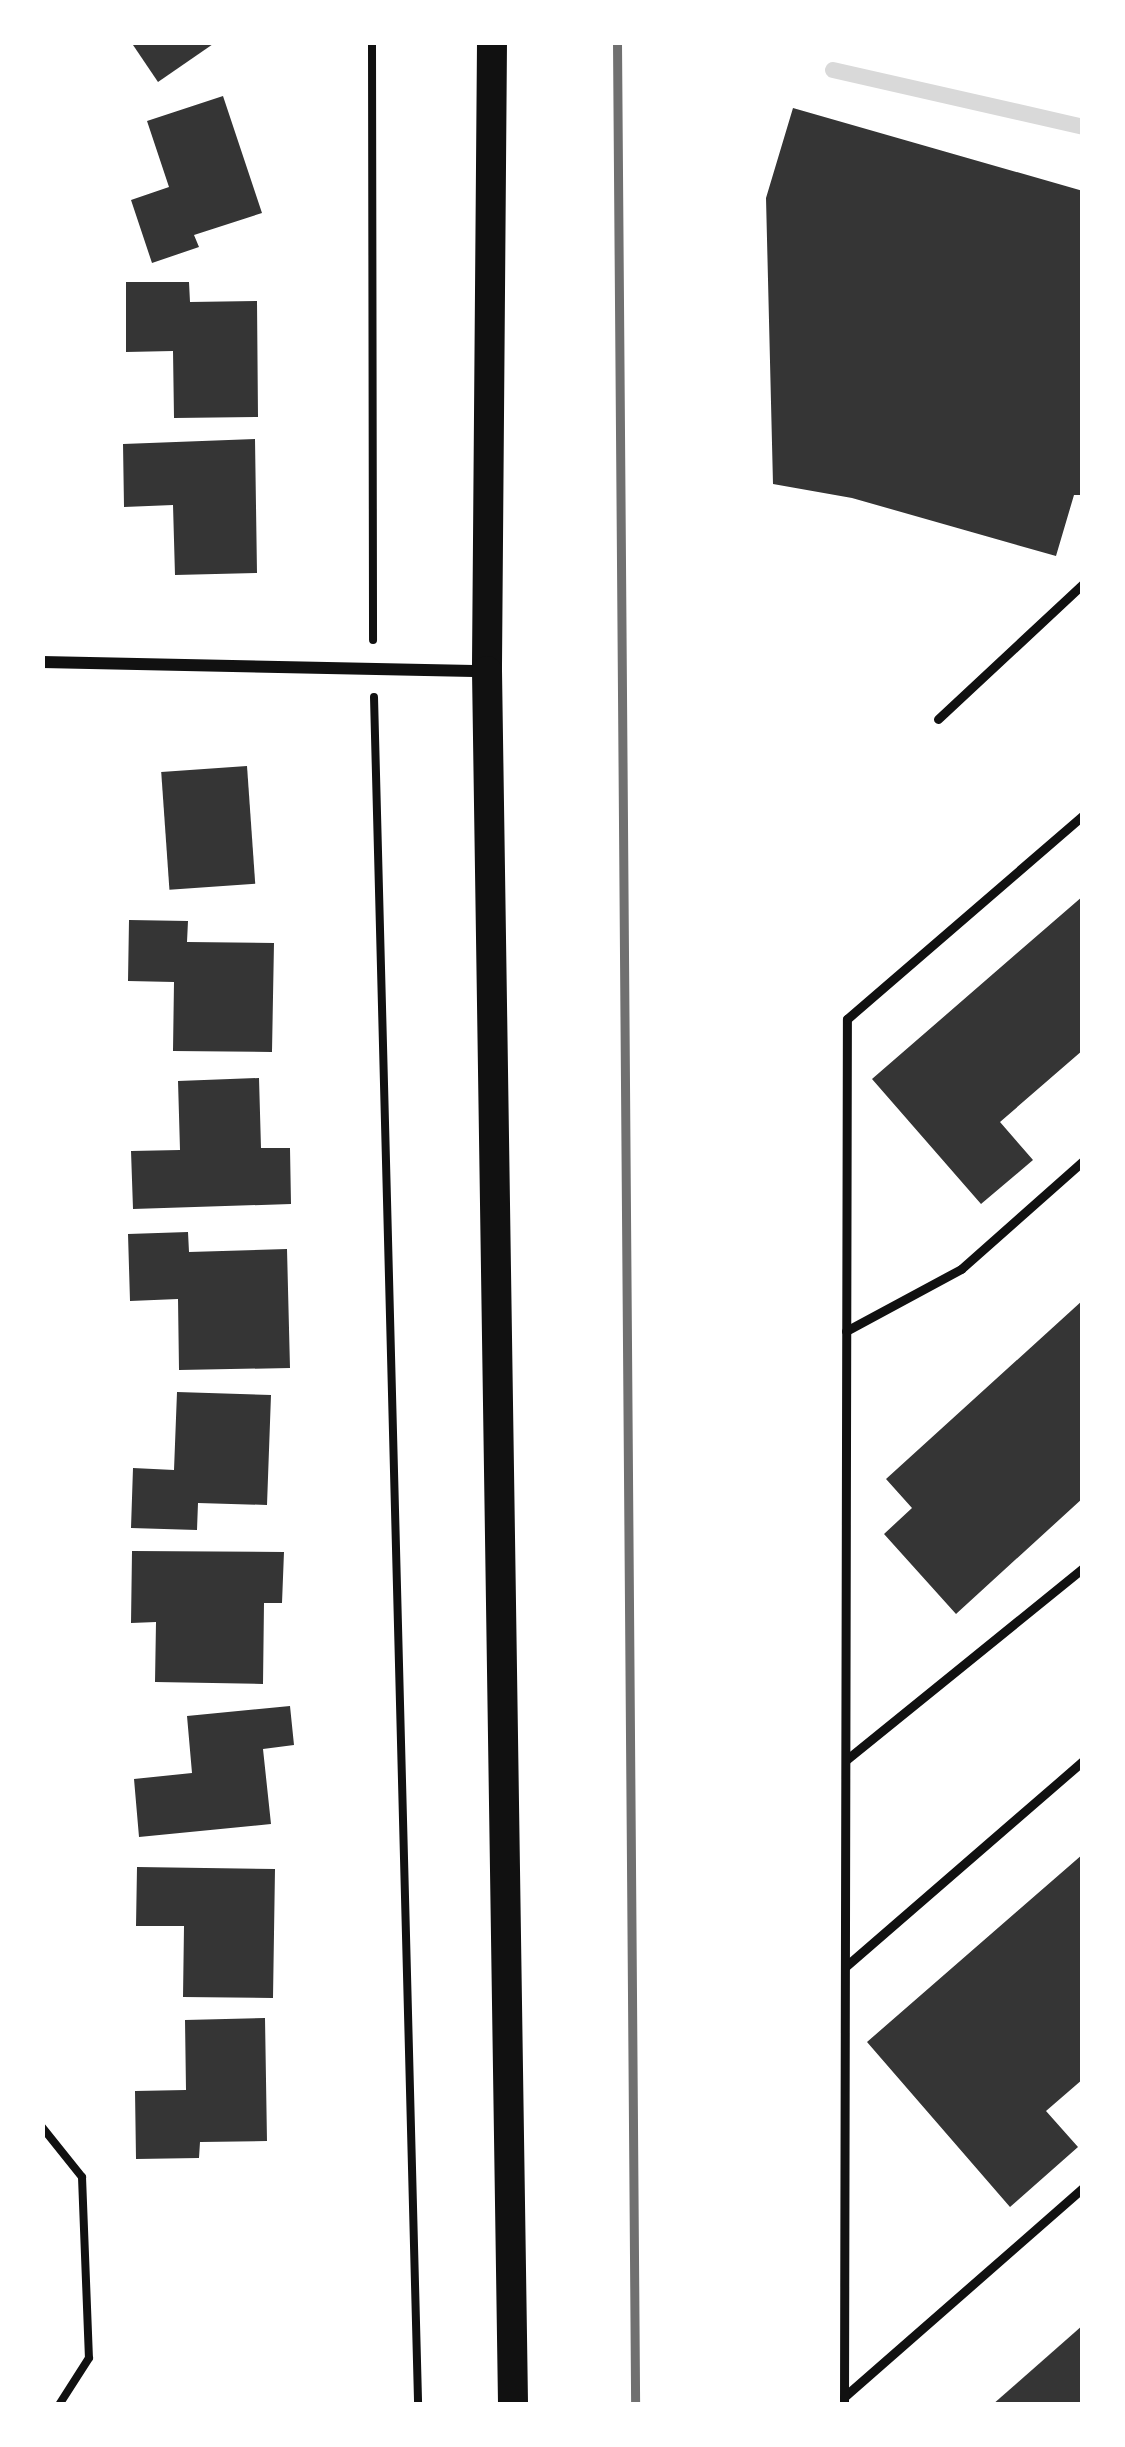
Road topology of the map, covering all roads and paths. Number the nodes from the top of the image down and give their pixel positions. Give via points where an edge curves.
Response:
1 (372, 42) edge
2 (492, 42) edge
3 (372, 556) dead end
4 (1083, 584) edge
5 (42, 662) edge
6 (487, 671) junction
7 (938, 718) dead end
8 (378, 775) dead end
9 (1083, 815) edge
10 (1083, 1161) edge
11 (846, 1330) junction
12 (1082, 1565) edge
13 (846, 1760) junction
14 (1083, 1761) edge
15 (845, 1967) junction
16 (42, 2127) edge
17 (1083, 2188) edge
18 (844, 2401) edge
19 (59, 2405) edge
20 (418, 2405) edge
21 (513, 2405) edge

1 - 3 path
2 - 6 main road
4 - 7 lane
5 - 6 street
6 - 21 main road
8 - 20 path
9 - 11 lane via 847,1019
10 - 11 lane via 961,1269
11 - 13 lane
12 - 13 lane
13 - 15 lane
14 - 15 lane
15 - 18 lane
16 - 19 path via 82,2176 89,2358
17 - 18 lane

